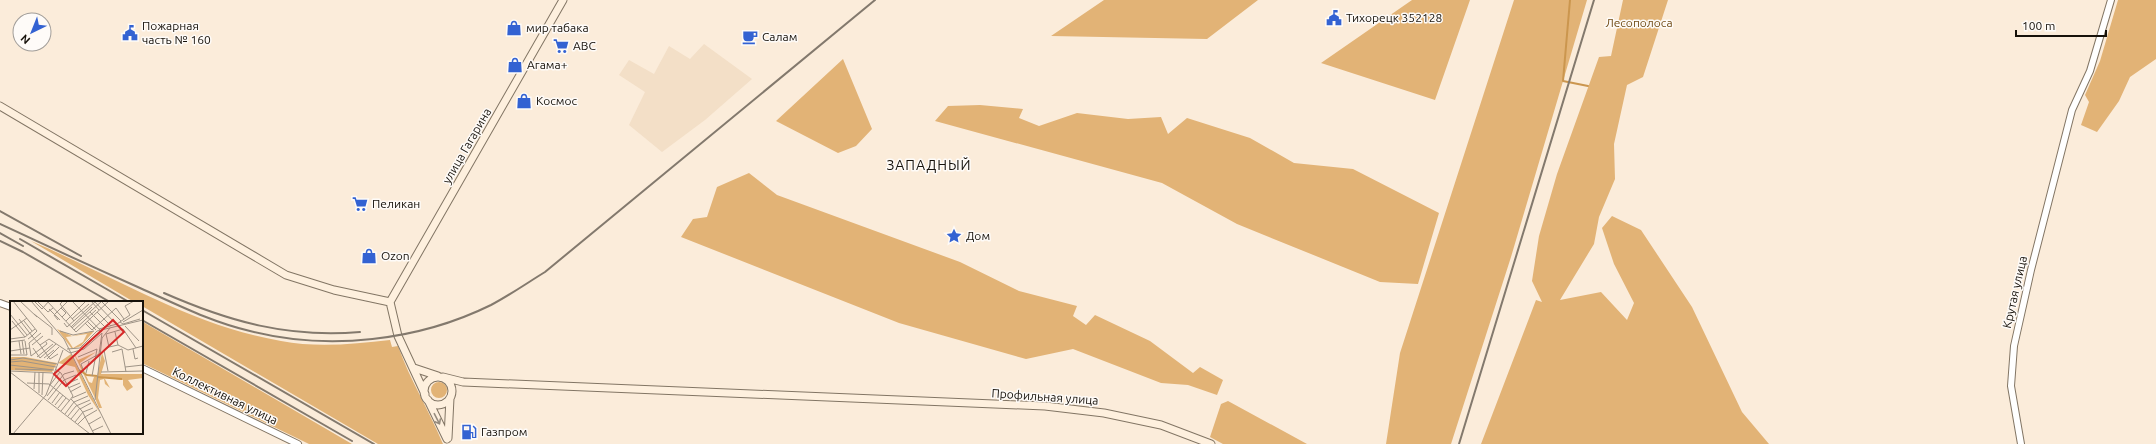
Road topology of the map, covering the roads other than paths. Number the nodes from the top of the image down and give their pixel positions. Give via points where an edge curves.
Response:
1 (563, 0) edge
2 (2111, 0) edge
3 (0, 106) edge
4 (390, 302) junction
5 (0, 303) edge
6 (10, 307) edge
7 (143, 368) edge
8 (414, 368) junction
9 (442, 377) junction
10 (463, 382) junction
11 (451, 395) junction
12 (425, 396) junction
13 (448, 442) edge
14 (298, 444) edge
15 (1211, 444) edge
16 (2021, 444) edge

1 - 4 main road, улица Гагарина
2 - 16 street, Крутая улица via 2090,71 2072,110 2014,346 2011,386
3 - 4 main road via 286,275 334,290
4 - 8 main road via 398,336
5 - 6 street
7 - 14 street, Коллективная улица
8 - 9 main road, Профильная улица
8 - 12 main road
9 - 10 main road, Профильная улица
9 - 11 main road via 450,384
9 - 12 main road via 434,377 428,381
10 - 11 main road
10 - 15 main road, Профильная улица via 1046,406 1104,412 1161,425
11 - 12 main road via 444,404 438,405
11 - 13 main road
12 -> 13 main road

